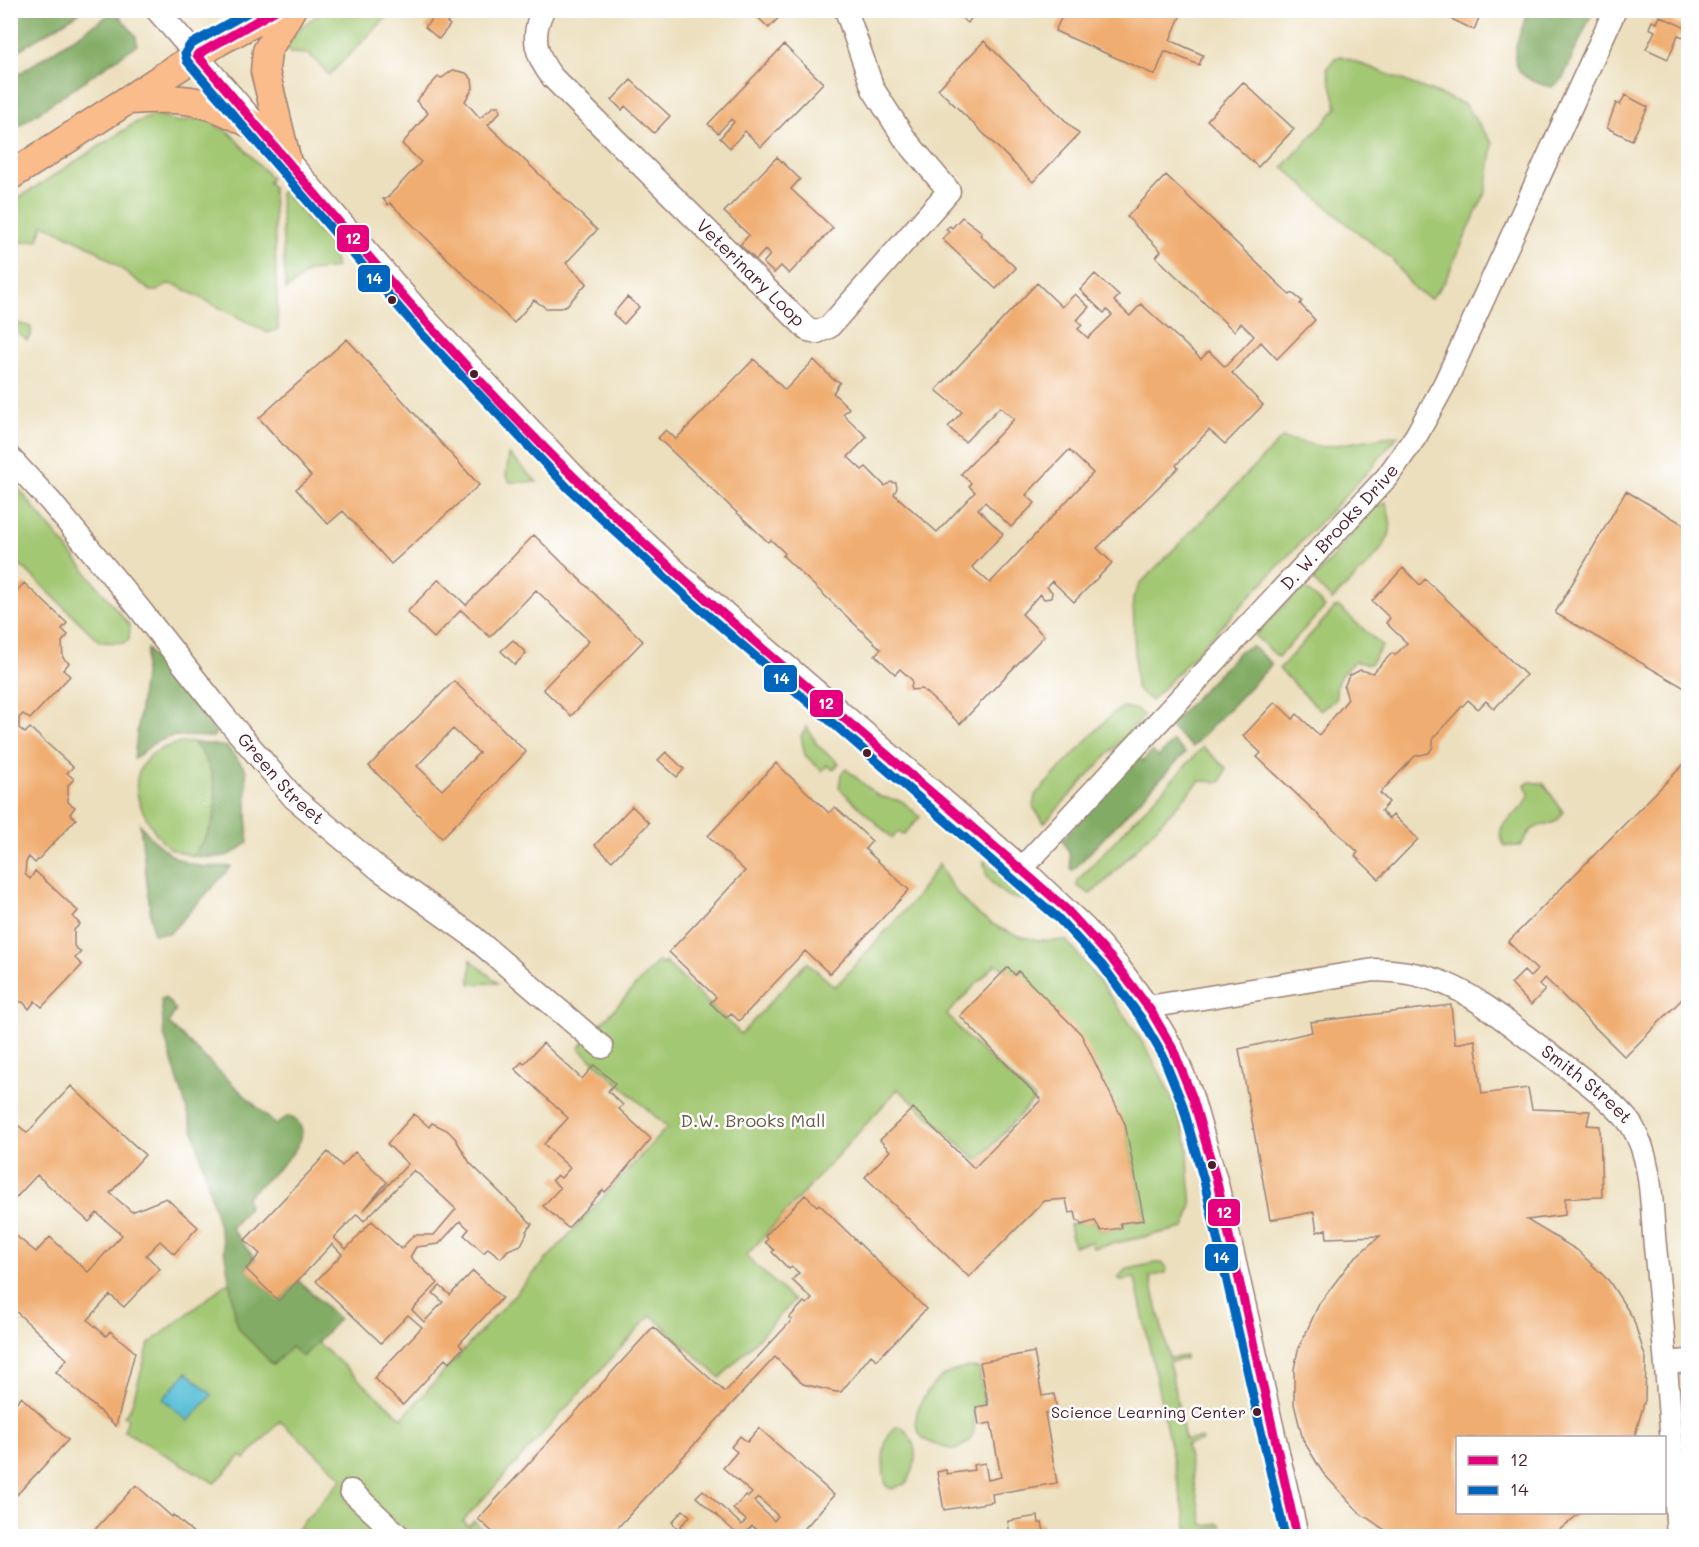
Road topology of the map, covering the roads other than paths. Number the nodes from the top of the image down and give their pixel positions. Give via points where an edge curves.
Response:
1 (157, 10) edge
2 (277, 10) edge
3 (291, 10) edge
4 (543, 10) edge
5 (846, 10) edge
6 (1615, 10) edge
7 (197, 55) junction
8 (128, 100) junction
9 (260, 129) junction
10 (286, 159) junction
11 (10, 177) edge
12 (10, 458) edge
13 (1022, 868) junction
14 (1148, 1007) junction
15 (602, 1047) dead end
16 (1678, 1362) edge
17 (351, 1491) dead end
18 (399, 1536) edge
19 (1297, 1536) edge
20 (1678, 1536) edge

1 - 7 street
2 - 7 main road
3 - 10 main road via 267,51 265,70
4 - 5 street, Veterinary Loop via 536,42 543,65 553,78 808,330 817,332 829,327 949,191 911,146 873,89
6 - 13 street, D. W. Brooks Drive via 1445,383 1399,461
7 - 8 main road
7 - 9 street
8 - 9 main road via 204,102 228,110
8 - 11 main road
9 - 10 street
10 - 13 street via 421,314 579,481 685,579
12 - 15 street, Green Street via 50,501 294,798 379,868 471,935
13 - 14 street via 1085,928
14 - 16 street, Smith Street via 1374,970 1398,971 1462,990 1616,1108 1632,1126 1646,1165
14 - 19 street via 1172,1048 1190,1091 1212,1167
16 - 20 street, Smith Street
17 - 18 street

